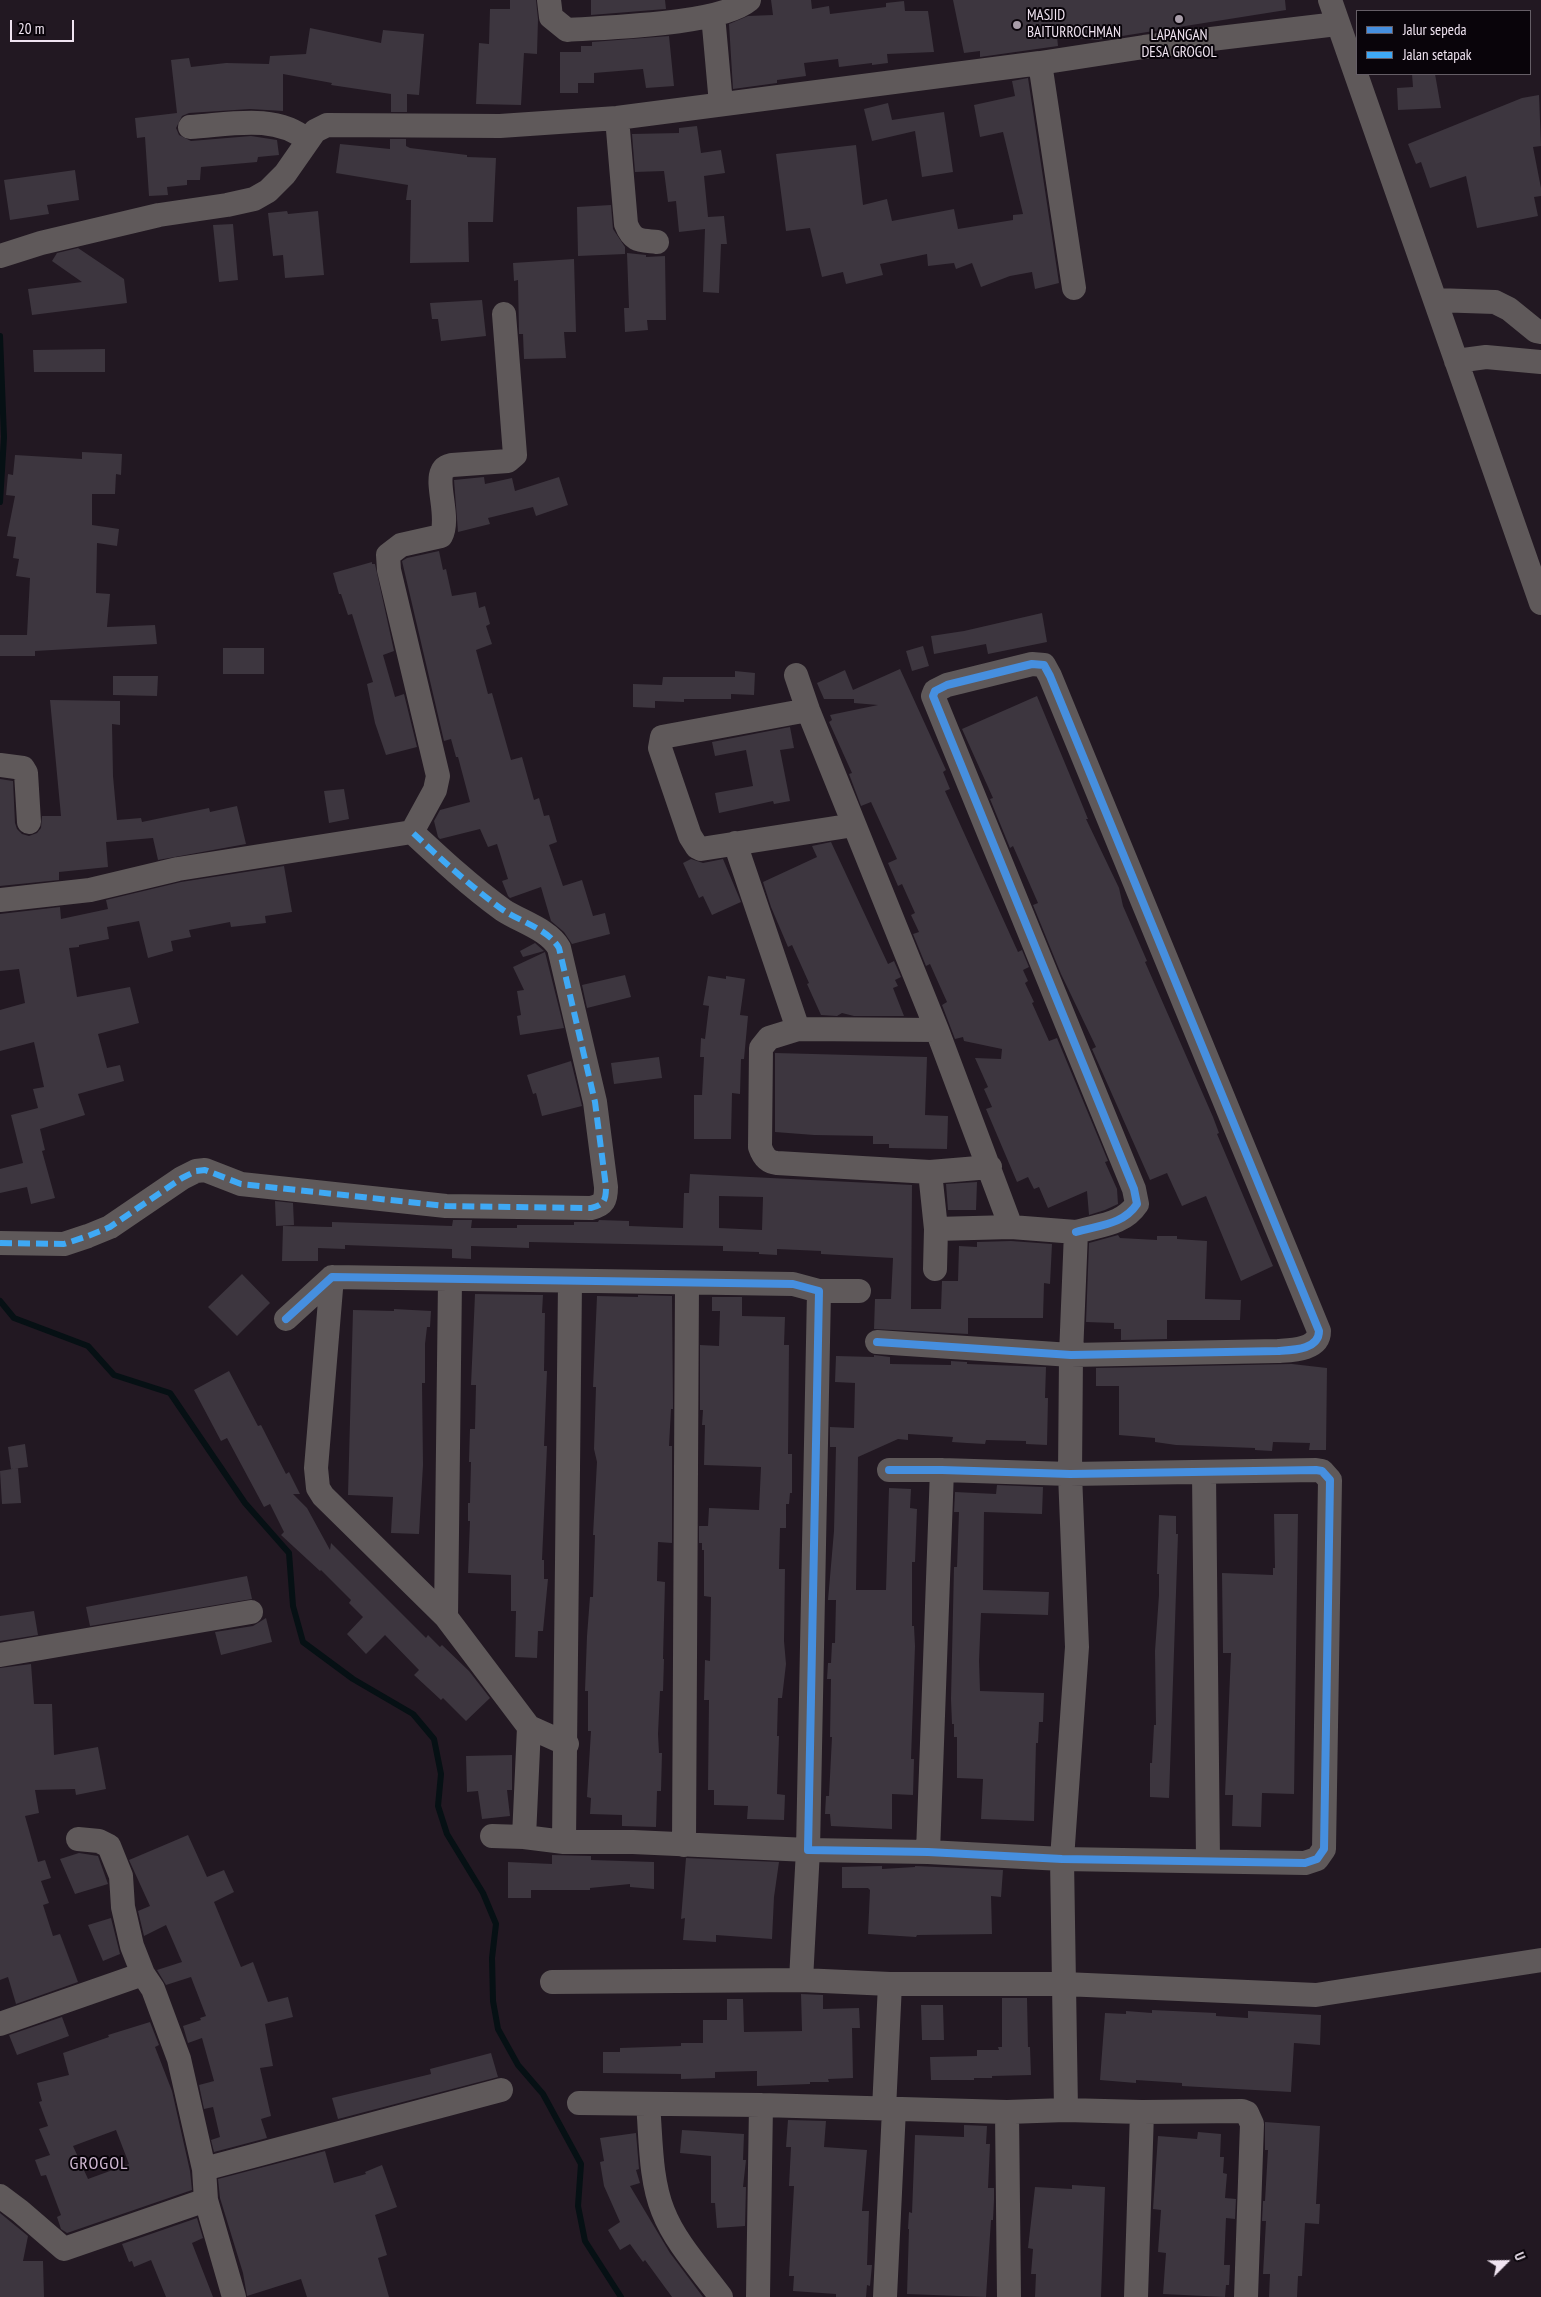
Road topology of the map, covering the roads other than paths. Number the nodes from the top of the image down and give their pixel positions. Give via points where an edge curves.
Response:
1 (549, 0) edge
2 (749, 0) edge
3 (1330, 0) edge
4 (713, 14) junction
5 (1337, 24) junction
6 (1040, 63) junction
7 (721, 104) junction
8 (617, 118) junction
9 (190, 127) dead end
10 (307, 140) junction
11 (657, 242) dead end
12 (2, 255) edge
13 (1074, 288) dead end
14 (1435, 300) junction
15 (504, 314) dead end
16 (1538, 331) edge
17 (1456, 361) junction
18 (1537, 362) edge
19 (1541, 603) edge
20 (796, 675) dead end
21 (808, 710) junction
22 (0, 765) edge
23 (29, 822) dead end
24 (854, 825) junction
25 (412, 832) junction
26 (735, 843) junction
27 (0, 900) edge
28 (798, 1029) junction
29 (937, 1030) junction
30 (990, 1167) junction
31 (930, 1172) junction
32 (1011, 1227) junction
33 (936, 1229) junction
34 (1076, 1232) junction
35 (0, 1243) edge
36 (935, 1269) dead end
37 (332, 1277) junction
38 (450, 1280) junction
39 (570, 1282) junction
40 (687, 1283) junction
41 (819, 1291) junction
42 (859, 1291) dead end
43 (286, 1319) dead end
44 (877, 1342) dead end
45 (1071, 1355) junction
46 (889, 1470) dead end
47 (942, 1470) junction
48 (1204, 1473) junction
49 (1070, 1474) junction
50 (251, 1612) dead end
51 (446, 1617) junction
52 (0, 1655) edge
53 (529, 1727) junction
54 (567, 1744) junction
55 (492, 1836) dead end
56 (524, 1837) junction
57 (78, 1839) dead end
58 (564, 1842) junction
59 (684, 1845) junction
60 (808, 1850) junction
61 (928, 1852) junction
62 (1062, 1859) junction
63 (1208, 1860) junction
64 (1541, 1960) edge
65 (143, 1974) junction
66 (801, 1980) junction
67 (552, 1982) dead end
68 (890, 1984) junction
69 (1064, 1984) junction
70 (0, 2024) edge
71 (501, 2090) dead end
72 (579, 2103) dead end
73 (648, 2104) junction
74 (761, 2105) junction
75 (889, 2109) junction
76 (1066, 2110) junction
77 (1007, 2112) junction
78 (1142, 2112) junction
79 (204, 2169) junction
80 (0, 2196) edge
81 (206, 2200) junction
82 (234, 2297) edge
83 (721, 2297) edge
84 (758, 2297) edge
85 (885, 2297) edge
86 (1009, 2297) edge
87 (1136, 2297) edge
88 (1246, 2297) edge

1 - 4 street via 551,17 567,30
2 - 4 street
3 - 5 street
4 - 7 street
5 - 6 street
5 - 14 street
6 - 7 street
6 - 13 street
7 - 8 street
8 - 10 street via 500,126 327,126 315,131
8 - 11 street via 626,224 630,235 637,240
9 - 10 street via 272,123 299,133
10 - 12 street via 285,174 268,191 254,199 159,215
14 - 16 street via 1495,302
14 - 17 street
15 - 25 street via 515,455 508,461 445,468 441,474 444,532 441,536 401,545 388,555 438,776 435,790
16 - 18 street
17 - 18 street via 1486,357
17 - 19 street
20 - 21 street
21 - 24 street
21 - 26 street via 662,737 660,748 693,842 702,849
22 - 23 street via 23,768 26,773
24 - 26 street
24 - 29 street
25 - 27 street via 178,869 90,890
25 - 35 street via 463,879 504,911 549,936 559,948 594,1102 606,1187 606,1200 600,1206 446,1206 241,1184 205,1170 182,1178 110,1226 88,1236 64,1244
26 - 28 street
28 - 29 street
28 - 31 street via 769,1038 761,1048 760,1147 766,1159 777,1163
29 - 30 street
30 - 31 street
30 - 32 street
31 - 33 street
32 - 33 street
32 - 34 street
33 - 36 street
34 - 45 street
34 - 45 street via 1129,1215 1137,1204 1134,1189 933,696 936,690 947,685 1032,664 1044,665 1050,676 1319,1331 1319,1337 1312,1344 1300,1349
37 - 38 street
37 - 43 street
37 - 51 street via 316,1468 318,1488
38 - 39 street
38 - 51 street
39 - 40 street
39 - 54 street
40 - 41 street via 793,1284
40 - 59 street
41 - 42 street
41 - 60 street
44 - 45 street
45 - 49 street
46 - 47 street
47 - 49 street
47 - 61 street
48 - 49 street
48 - 63 street
48 - 63 street via 1316,1470 1322,1471 1330,1480 1324,1849 1317,1859 1305,1863
49 - 62 street via 1077,1647
50 - 52 street
51 - 53 street
53 - 54 street
53 - 56 street
54 - 58 street
55 - 56 street
56 - 58 street
57 - 65 street via 99,1841 109,1846 120,1876 132,1946
58 - 59 street
59 - 60 street
60 - 61 street
60 - 66 street
61 - 62 street
62 - 63 street
62 - 69 street
64 - 69 street via 1316,1995
65 - 70 street
65 - 79 street via 153,1989 179,2059
66 - 67 street
66 - 68 street
68 - 69 street
68 - 75 street
69 - 76 street
71 - 79 street
72 - 73 street
73 - 74 street
73 - 83 street via 652,2163 662,2210 675,2235
74 - 75 street
74 - 84 street
75 - 77 street
75 - 85 street
76 - 77 street
76 - 78 street
77 - 86 street
78 - 87 street
78 - 88 street via 1242,2111 1249,2117 1252,2124
79 - 81 street
80 - 81 street via 64,2249
81 - 82 street

